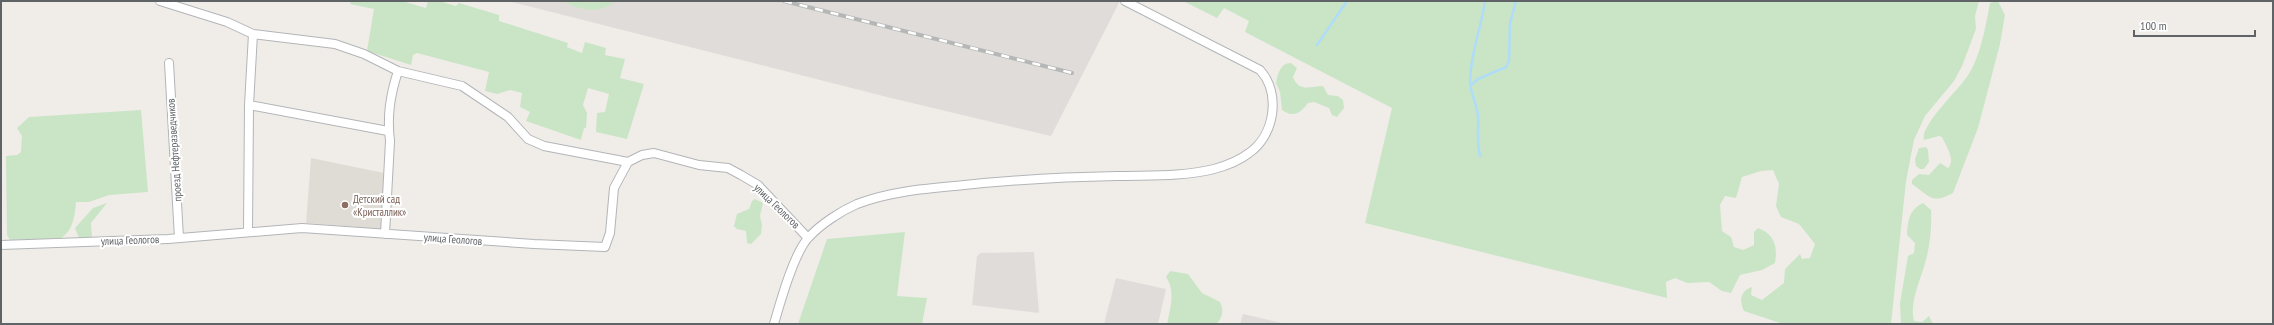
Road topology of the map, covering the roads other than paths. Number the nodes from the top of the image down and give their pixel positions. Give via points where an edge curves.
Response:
1 (160, 1) edge
2 (1125, 1) edge
3 (253, 34) junction
4 (169, 63) dead end
5 (398, 71) junction
6 (249, 105) junction
7 (388, 131) junction
8 (628, 162) junction
9 (248, 231) junction
10 (385, 234) junction
11 (179, 238) junction
12 (808, 238) junction
13 (1, 245) edge
14 (774, 324) edge

1 - 3 street via 227,22
2 - 12 street via 1260,70 1266,77 1271,87 1272,114 1264,135 1250,153 1214,169 1178,175 1022,179 916,190 856,205 830,220
3 - 5 street via 335,44 364,54
3 - 6 street
4 - 11 street, проезд Нефтеразведчиков
5 - 7 street via 391,93
5 - 8 street via 462,86 508,116 528,139 544,146
6 - 7 street
6 - 9 street
7 - 10 street via 390,141
8 - 10 street, улица Геологов via 614,188 610,233 605,246
8 - 12 street, улица Геологов via 642,155 654,153 699,165 728,168 758,185
9 - 10 street, улица Геологов via 302,228
9 - 11 street, улица Геологов
11 - 13 street, улица Геологов
12 - 14 street via 786,284

